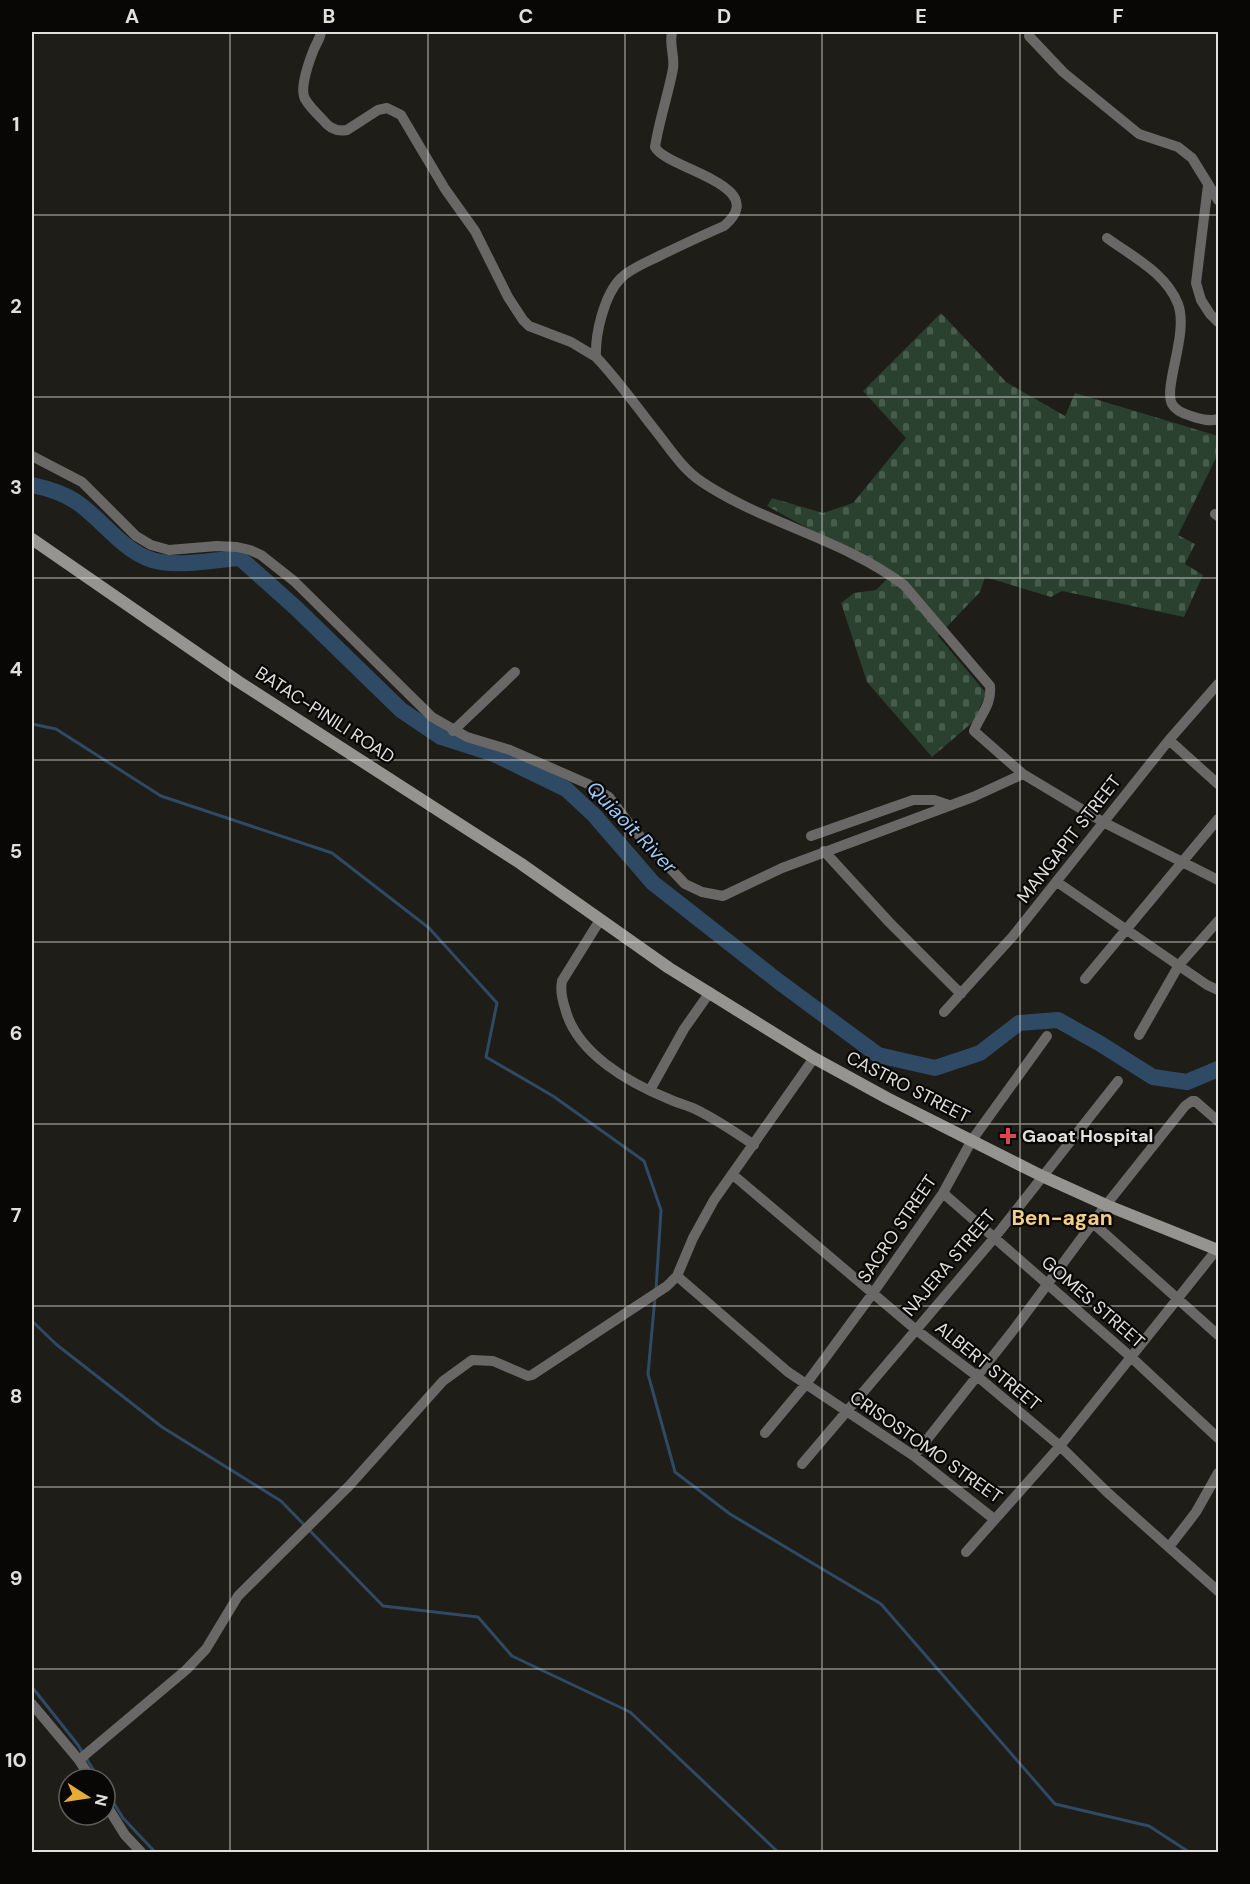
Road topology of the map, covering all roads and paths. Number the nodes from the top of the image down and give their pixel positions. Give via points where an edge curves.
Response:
1 (321, 32) edge
2 (672, 32) edge
3 (1029, 36) dead end
4 (1208, 184) junction
5 (1218, 200) edge
6 (1107, 238) dead end
7 (1218, 322) edge
8 (596, 357) junction
9 (1218, 419) edge
10 (32, 456) edge
11 (32, 539) edge
12 (515, 672) dead end
13 (1218, 684) edge
14 (1215, 697) edge
15 (453, 731) junction
16 (1169, 740) junction
17 (1023, 774) junction
18 (1218, 784) edge
19 (949, 806) junction
20 (1218, 819) edge
21 (1103, 822) junction
22 (811, 836) dead end
23 (824, 851) junction
24 (1183, 861) junction
25 (1218, 880) edge
26 (1058, 882) junction
27 (600, 920) junction
28 (1218, 921) edge
29 (1126, 929) junction
30 (1179, 965) junction
31 (1084, 979) dead end
32 (1218, 990) edge
33 (710, 992) junction
34 (961, 994) junction
35 (944, 1012) dead end
36 (1139, 1035) dead end
37 (1047, 1036) dead end
38 (814, 1058) junction
39 (1118, 1081) dead end
40 (650, 1090) junction
41 (1218, 1121) edge
42 (972, 1140) junction
43 (754, 1145) junction
44 (732, 1174) junction
45 (1042, 1176) junction
46 (943, 1193) junction
47 (1106, 1205) junction
48 (1093, 1223) junction
49 (995, 1237) junction
50 (1218, 1249) edge
51 (677, 1276) junction
52 (1048, 1284) junction
53 (873, 1293) junction
54 (1178, 1298) junction
55 (915, 1329) junction
56 (1218, 1335) edge
57 (1132, 1358) junction
58 (977, 1376) junction
59 (806, 1384) junction
60 (848, 1411) junction
61 (765, 1433) dead end
62 (1218, 1438) edge
63 (1060, 1446) junction
64 (914, 1456) junction
65 (802, 1464) dead end
66 (1218, 1473) edge
67 (994, 1519) junction
68 (1169, 1548) junction
69 (966, 1552) dead end
70 (1218, 1591) edge
71 (32, 1704) edge
72 (82, 1757) junction
73 (87, 1767) edge
74 (117, 1822) edge
75 (141, 1852) edge

1 - 8 street via 303,91 319,117 341,132 378,110 387,108 401,116 475,231 523,320
2 - 8 street via 673,69 658,128 657,151 726,189 737,210 724,225 638,266 620,279 599,324
3 - 4 street via 1063,72 1139,135 1178,147 1192,158
4 - 5 street
4 - 7 street via 1196,283 1201,300
6 - 9 street via 1159,276 1178,304 1182,320 1171,403 1189,416
8 - 17 street via 688,472 744,506 831,542 904,585 990,686 988,706 975,732
10 - 15 street via 82,482 136,536 151,545 169,550 237,547 261,555 294,581 432,717
11 - 27 main road, BATAC-PINILI ROAD via 239,682 462,825
12 - 15 street
13 - 14 street, MANGAPIT STREET
14 - 16 street, MANGAPIT STREET
15 - 23 street via 510,750 609,797 685,884 702,892 723,896
16 - 18 street
16 - 21 street, MANGAPIT STREET
17 - 19 street
17 - 21 street
19 - 22 street via 934,800 913,800
19 - 23 street
20 - 24 street
21 - 24 street
21 - 26 street, MANGAPIT STREET
23 - 34 street
24 - 25 street
24 - 29 street
26 - 29 street
26 - 34 street, MANGAPIT STREET
27 - 33 main road, CASTRO STREET via 669,969
27 - 40 street via 562,981 560,992 567,1019 573,1031 602,1061
28 - 30 street
29 - 30 street
29 - 31 street
30 - 32 street
30 - 36 street
33 - 38 main road, CASTRO STREET
33 - 40 street
34 - 35 street, MANGAPIT STREET
37 - 42 street, SACRO STREET
38 - 42 main road, CASTRO STREET
38 - 43 street
39 - 45 street, NAJERA STREET
40 - 43 street via 712,1118
41 - 47 street via 1192,1101 1185,1106
42 - 45 main road, CASTRO STREET
42 - 46 street, SACRO STREET
43 - 44 street
44 - 51 street via 702,1220
44 - 53 street, ALBERT STREET
45 - 47 main road, CASTRO STREET
45 - 49 street, NAJERA STREET
46 - 49 street, GOMES STREET
46 - 53 street, SACRO STREET
47 - 48 street
47 - 50 main road, CASTRO STREET
48 - 52 street
48 - 54 street
49 - 52 street, GOMES STREET
49 - 55 street, NAJERA STREET
50 - 54 street, CRISOSTOMO STREET
51 - 59 street, CRISOSTOMO STREET via 775,1362
51 - 72 street via 637,1307 532,1375 493,1361 472,1360 461,1366 349,1486 238,1596 206,1649 186,1670
52 - 57 street, GOMES STREET
52 - 58 street
53 - 55 street, ALBERT STREET
53 - 59 street, SACRO STREET
54 - 56 street
54 - 57 street, CRISOSTOMO STREET
55 - 58 street, ALBERT STREET
55 - 60 street, NAJERA STREET
57 - 62 street, GOMES STREET
57 - 63 street, CRISOSTOMO STREET
58 - 63 street, ALBERT STREET
58 - 64 street
59 - 60 street, CRISOSTOMO STREET
59 - 61 street, SACRO STREET
60 - 64 street, CRISOSTOMO STREET
60 - 65 street, NAJERA STREET
63 - 67 street, CRISOSTOMO STREET
63 - 68 street, ALBERT STREET
64 - 67 street, CRISOSTOMO STREET
66 - 68 street
67 - 69 street
68 - 70 street, ALBERT STREET
71 - 72 street
72 - 73 street
74 - 75 street

